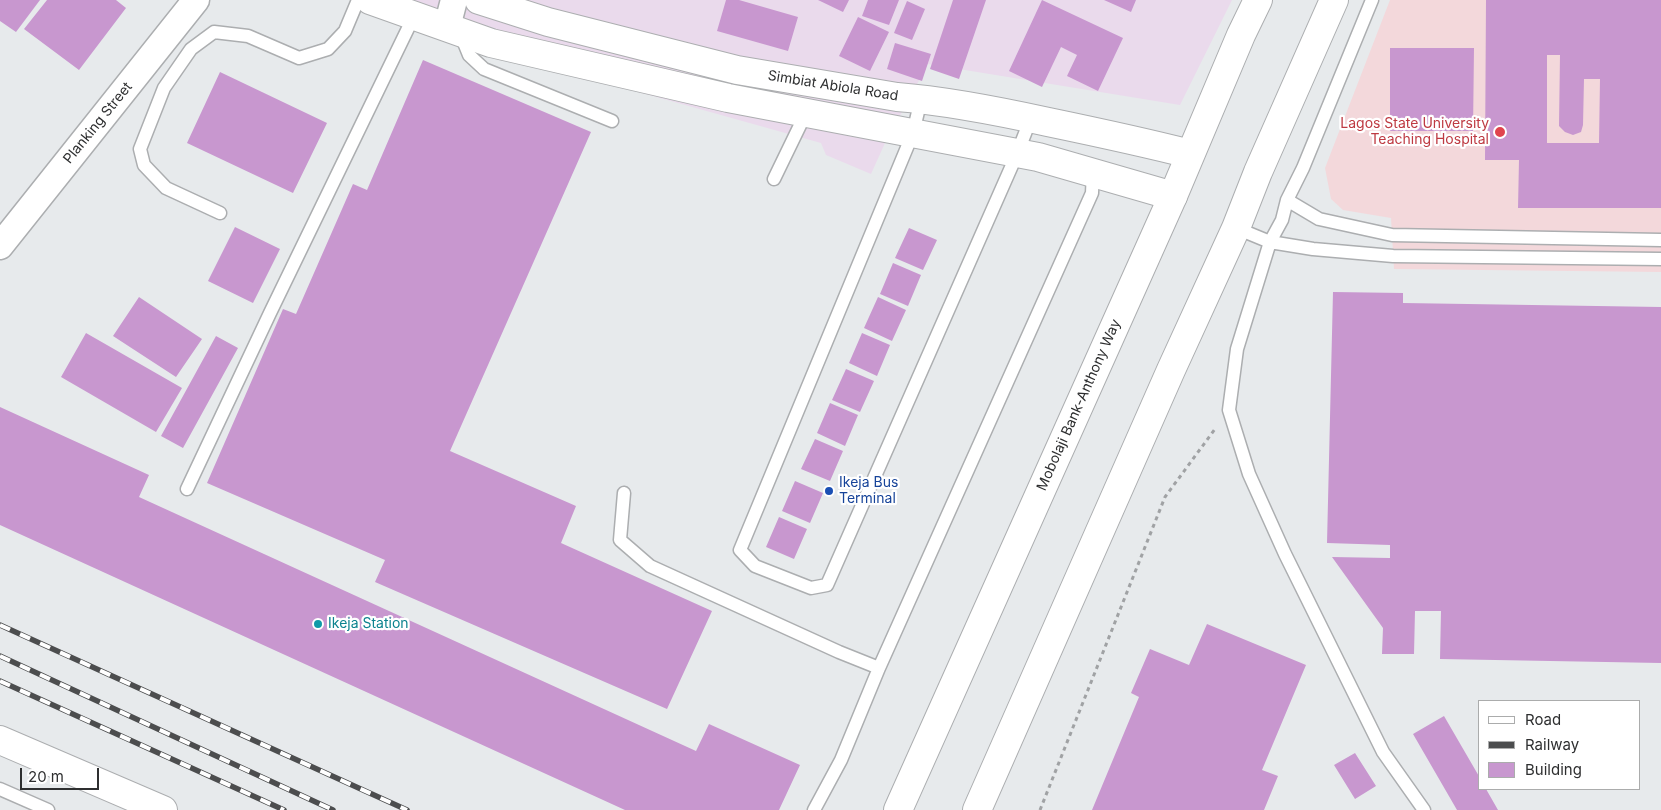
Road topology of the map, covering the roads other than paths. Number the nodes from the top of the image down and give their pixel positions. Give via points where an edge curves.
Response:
1 (196, 0) edge
2 (358, 0) edge
3 (370, 0) edge
4 (454, 0) edge
5 (479, 0) edge
6 (1258, 0) edge
7 (1334, 0) edge
8 (1372, 0) edge
9 (414, 16) junction
10 (453, 29) junction
11 (921, 99) junction
12 (806, 113) junction
13 (1030, 118) junction
14 (612, 122) dead end
15 (913, 133) junction
16 (1017, 154) junction
17 (1190, 154) junction
18 (1093, 172) junction
19 (774, 179) dead end
20 (1173, 196) junction
21 (1287, 200) junction
22 (220, 213) dead end
23 (1236, 228) junction
24 (5, 231) edge
25 (1661, 240) edge
26 (1270, 242) junction
27 (1661, 259) edge
28 (187, 489) dead end
29 (624, 493) dead end
30 (879, 668) junction
31 (0, 740) edge
32 (0, 789) edge
33 (48, 810) edge
34 (163, 810) edge
35 (814, 810) edge
36 (898, 810) edge
37 (977, 810) edge
38 (1424, 810) edge

1 - 24 street, Planking Street
2 - 22 lane via 345,31 328,49 299,58 248,36 214,32 191,49 164,88 140,149 144,165 166,188
3 - 9 main road
4 - 10 street
5 - 11 main road, Simbiat Abiola Road via 548,22 737,70
6 - 17 main road, Mobolaji Bank-Anthony Way
7 - 23 main road
8 - 21 lane
9 - 10 main road
9 - 28 lane
10 - 12 main road via 491,43
10 - 14 lane via 469,56 484,69
11 - 13 main road, Simbiat Abiola Road
11 - 15 lane
12 - 15 main road
12 - 19 lane
13 - 16 lane
13 - 17 main road, Simbiat Abiola Road
15 - 16 main road
15 - 16 lane via 740,550 755,566 811,588 827,585
16 - 18 main road
17 - 20 main road, Mobolaji Bank-Anthony Way
18 - 20 main road
18 - 30 lane via 1092,193
20 - 36 main road, Mobolaji Bank-Anthony Way
21 - 25 lane via 1319,219 1392,235
21 - 26 lane via 1282,220
23 - 26 lane
23 - 37 main road
26 - 27 lane via 1393,256
26 - 38 lane via 1237,349 1229,410 1249,474 1285,554 1383,752
29 - 30 lane via 620,540 650,566
30 - 35 lane via 841,760
31 - 34 main road
32 - 33 lane

